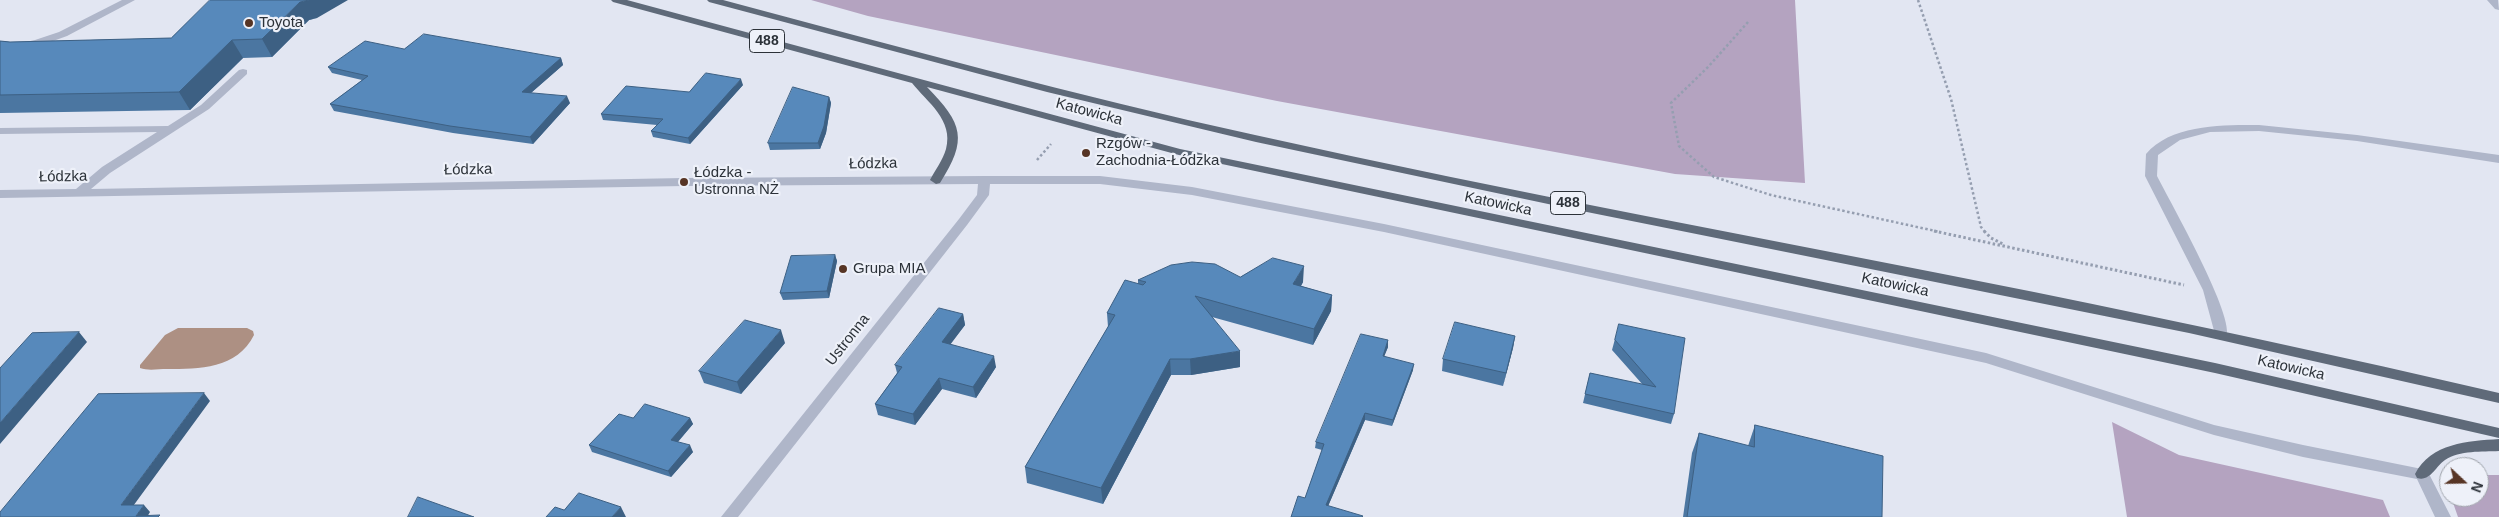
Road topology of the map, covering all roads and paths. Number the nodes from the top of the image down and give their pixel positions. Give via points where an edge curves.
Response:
1 (130, 0) edge
2 (616, 0) edge
3 (712, 0) edge
4 (1918, 0) edge
5 (2492, 0) edge
6 (2499, 7) edge
7 (1748, 22) dead end
8 (0, 51) edge
9 (243, 72) dead end
10 (917, 82) junction
11 (170, 129) junction
12 (0, 132) edge
13 (1051, 144) dead end
14 (2499, 159) edge
15 (1033, 164) dead end
16 (936, 180) junction
17 (984, 180) junction
18 (78, 193) junction
19 (0, 194) edge
20 (2009, 247) junction
21 (2209, 290) junction
22 (2221, 335) junction
23 (2499, 398) edge
24 (2499, 433) edge
25 (2499, 445) edge
26 (2422, 474) junction
27 (729, 517) edge
28 (2443, 517) edge

1 - 8 street via 63,34
2 - 10 main road, Katowicka / 488
3 - 22 main road, Katowicka / 488 via 1044,88 1261,140
4 - 20 path via 1951,100 1981,227 1991,238
5 - 6 street
7 - 20 path via 1671,103 1679,146 1714,177 1771,195
9 - 11 street via 205,107
10 - 16 main road via 946,114 952,129 953,146
10 - 24 main road, Katowicka / 488 via 1179,152 2205,366
11 - 12 street
11 - 18 street via 106,170
13 - 15 path
14 - 21 street via 2357,138 2259,128 2210,129 2176,138 2152,154 2151,176
16 - 17 street, Łódzka
16 - 18 street, Łódzka
17 - 26 street, Łódzka via 1100,180 1149,185 1403,232 1986,358 2254,441
17 - 27 street, Ustronna via 983,194 963,222
18 - 19 street, Łódzka
20 - 21 path
21 - 22 street
22 - 23 main road, Katowicka / 488
25 - 26 main road via 2465,447 2440,456
26 - 28 street

